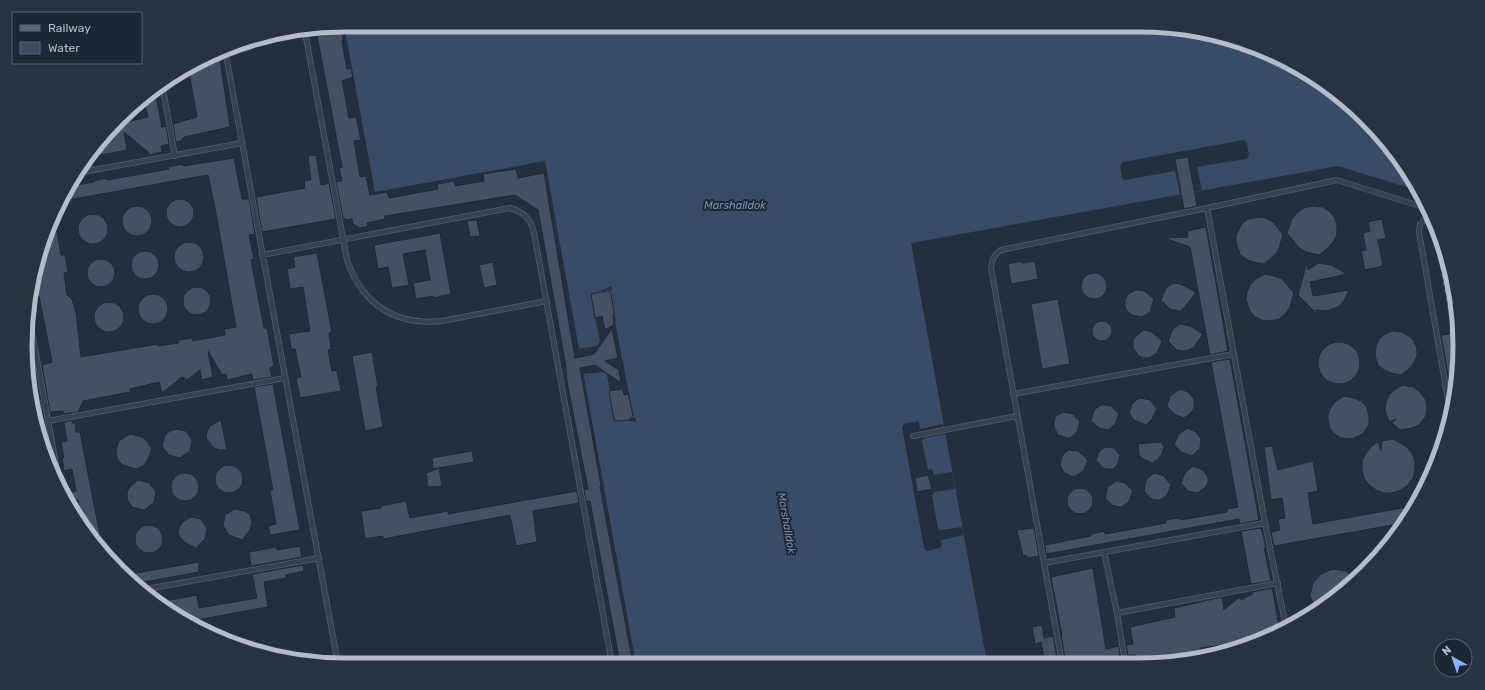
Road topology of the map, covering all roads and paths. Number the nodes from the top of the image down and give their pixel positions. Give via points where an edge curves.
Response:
1 (306, 35) edge
2 (227, 55) edge
3 (163, 91) edge
4 (242, 143) junction
5 (175, 156) junction
6 (84, 173) edge
7 (1421, 206) edge
8 (1206, 208) junction
9 (1426, 218) edge
10 (344, 239) junction
11 (262, 255) junction
12 (547, 301) junction
13 (33, 335) edge
14 (1234, 354) junction
15 (285, 378) junction
16 (1013, 394) junction
17 (1448, 400) edge
18 (45, 403) junction
19 (38, 404) edge
20 (1018, 416) junction
21 (48, 421) junction
22 (914, 436) dead end
23 (56, 465) edge
24 (1265, 523) junction
25 (1104, 552) junction
26 (319, 558) junction
27 (1044, 563) junction
28 (1278, 583) junction
29 (149, 589) edge
30 (1117, 613) junction
31 (1285, 622) edge
32 (337, 658) edge
33 (611, 658) edge
34 (1061, 658) edge
35 (1124, 658) edge

1 - 10 lane
2 - 4 lane
3 - 5 lane
4 - 5 lane
4 - 11 lane
5 - 6 lane
7 - 8 lane via 1337,180
8 - 14 lane
8 - 16 lane via 1001,250 996,254 991,268
9 - 17 lane via 1420,224 1419,232
10 - 11 lane
10 - 12 lane via 347,260 360,289 380,308 412,321 442,321
10 - 12 lane via 510,208 520,211 532,224
11 - 15 lane
12 - 33 lane
13 - 18 lane
14 - 16 lane
14 - 24 lane
15 - 21 lane
15 - 26 lane
16 - 20 lane
18 - 19 lane
18 - 21 lane
20 - 22 lane
20 - 27 lane
21 - 23 lane
24 - 25 lane
24 - 28 lane
25 - 27 lane
25 - 30 lane
26 - 29 lane
26 - 32 lane
27 - 34 lane
28 - 30 lane
28 - 31 lane
30 - 35 lane

